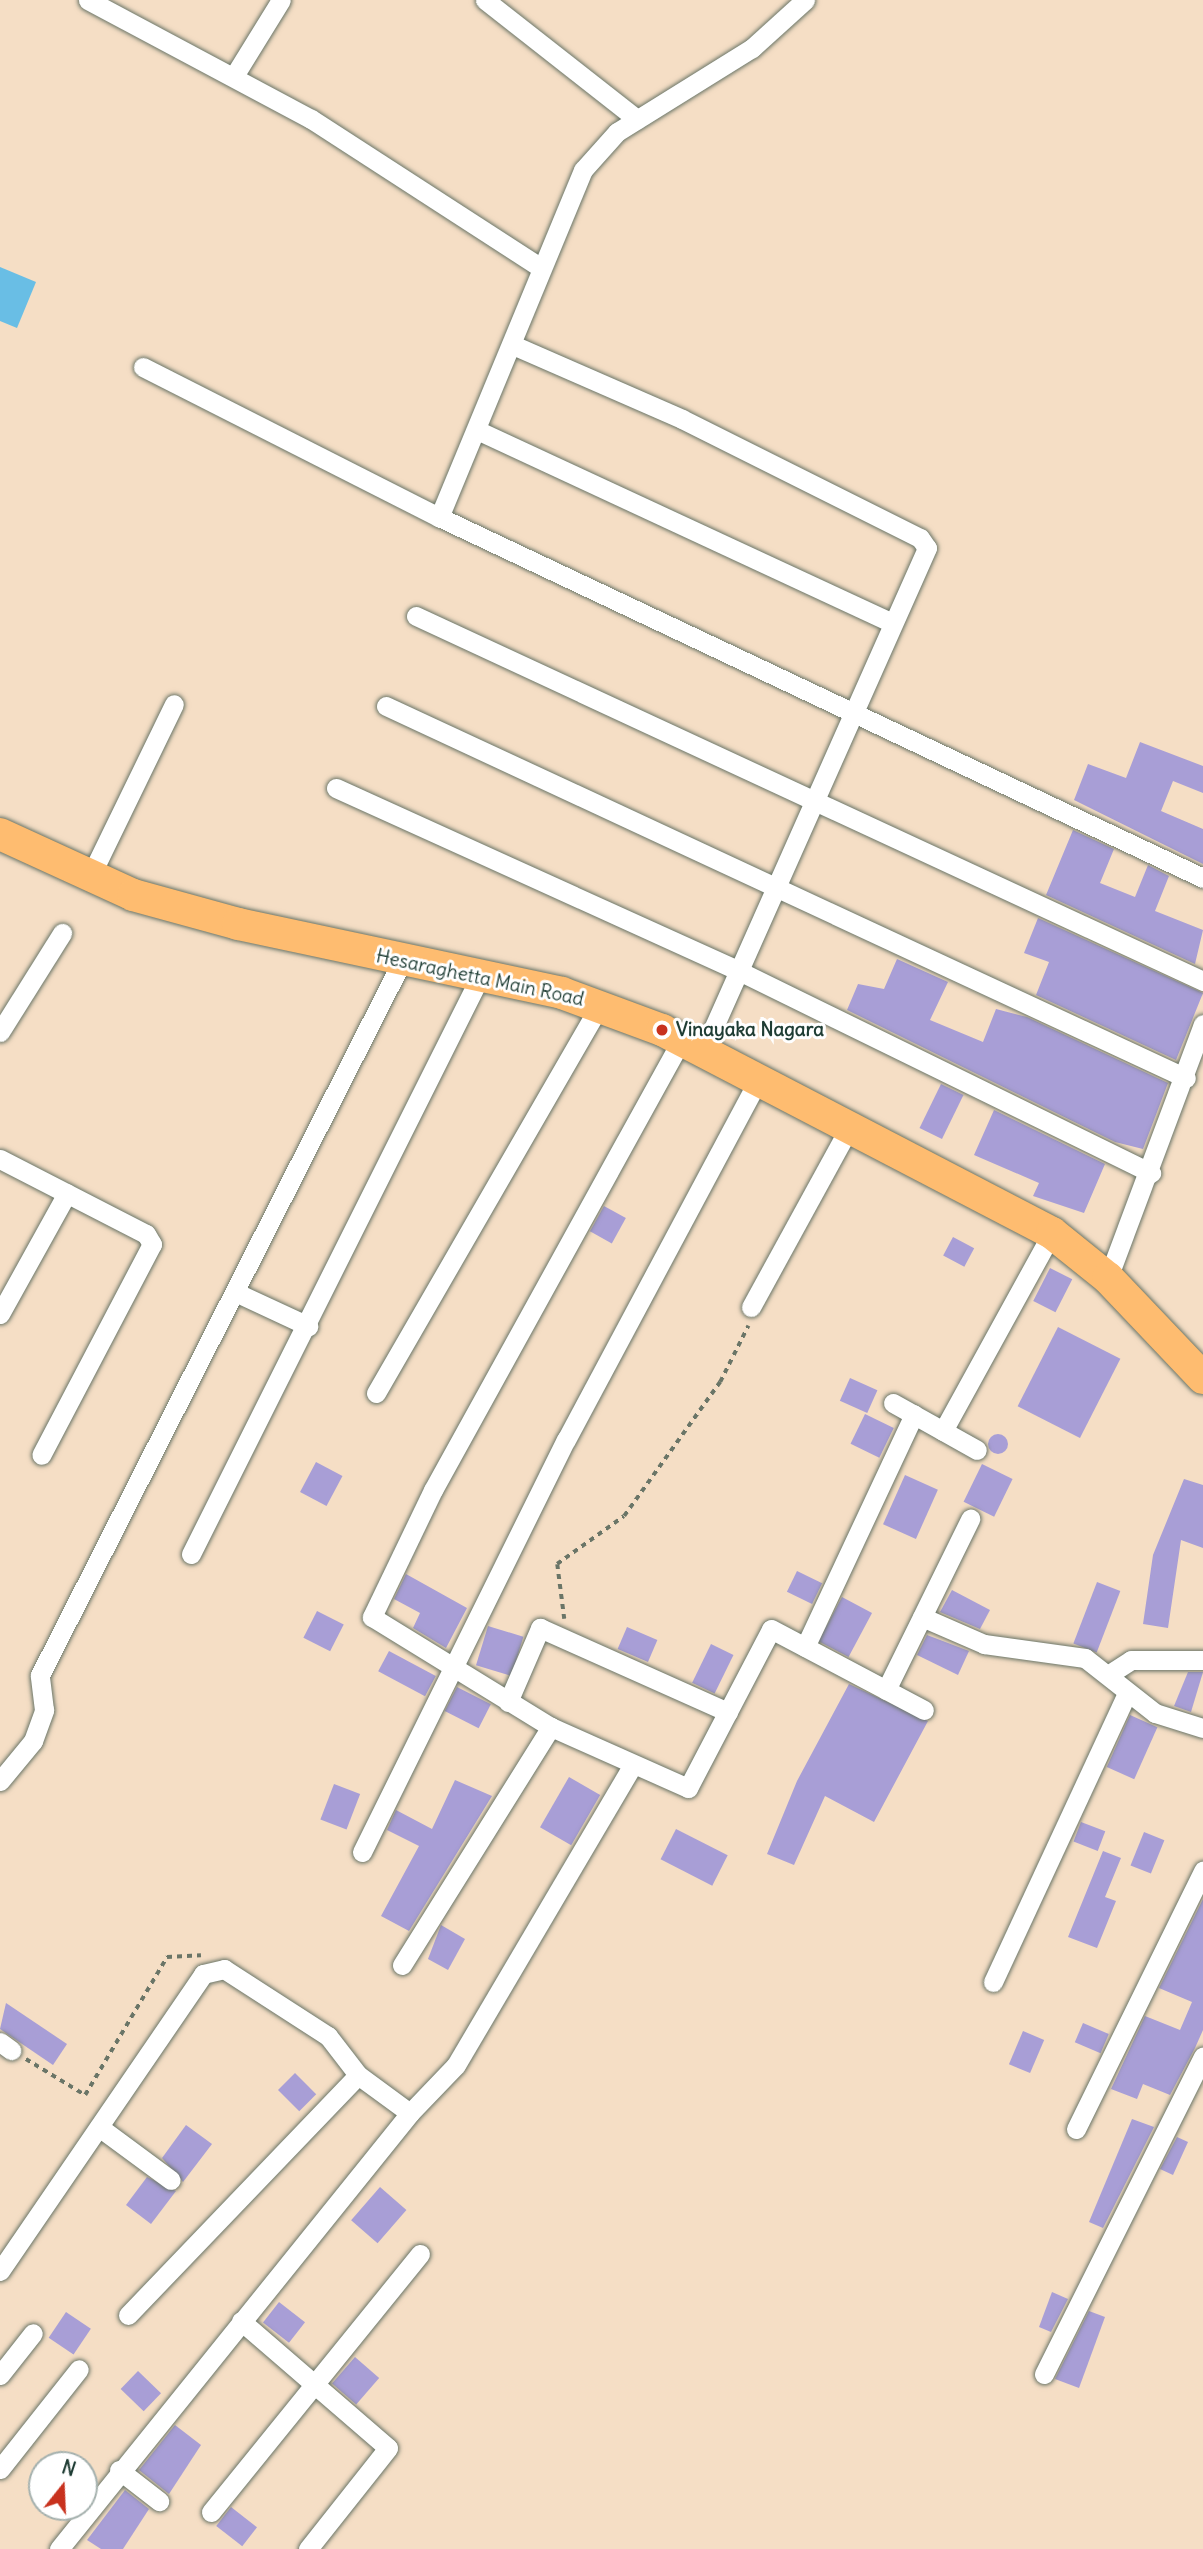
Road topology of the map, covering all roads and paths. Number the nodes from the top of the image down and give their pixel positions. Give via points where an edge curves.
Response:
1 (88, 0) edge
2 (281, 0) edge
3 (485, 0) edge
4 (805, 0) edge
5 (234, 75) junction
6 (638, 119) junction
7 (541, 268) junction
8 (513, 345) junction
9 (143, 367) dead end
10 (479, 431) junction
11 (439, 517) junction
12 (416, 616) dead end
13 (892, 623) junction
14 (174, 704) dead end
15 (386, 706) dead end
16 (853, 708) junction
17 (336, 788) dead end
18 (813, 795) junction
19 (0, 834) edge
20 (90, 877) junction
21 (1203, 878) edge
22 (777, 885) junction
23 (62, 933) dead end
24 (402, 961) junction
25 (738, 971) junction
26 (480, 977) junction
27 (1203, 981) edge
28 (600, 1005) junction
29 (1203, 1024) edge
30 (0, 1032) edge
31 (693, 1044) junction
32 (760, 1076) junction
33 (1186, 1078) junction
34 (851, 1124) junction
35 (0, 1159) edge
36 (1151, 1173) junction
37 (67, 1193) junction
38 (1052, 1233) junction
39 (1108, 1278) junction
40 (235, 1292) junction
41 (751, 1307) joint
42 (0, 1314) edge
43 (308, 1326) junction
44 (1203, 1378) edge
45 (376, 1393) dead end
46 (894, 1403) dead end
47 (914, 1414) junction
48 (943, 1431) junction
49 (977, 1450) dead end
50 (41, 1455) dead end
51 (970, 1519) dead end
52 (191, 1554) dead end
53 (567, 1613) dead end
54 (922, 1617) junction
55 (805, 1647) junction
56 (1203, 1660) edge
57 (454, 1670) junction
58 (1111, 1673) junction
59 (886, 1690) junction
60 (1127, 1693) junction
61 (508, 1702) junction
62 (924, 1710) dead end
63 (728, 1712) junction
64 (551, 1727) junction
65 (1203, 1728) edge
66 (632, 1766) junction
67 (0, 1781) edge
68 (362, 1852) dead end
69 (1203, 1871) edge
70 (402, 1965) dead end
71 (223, 1969) junction
72 (993, 1982) dead end
73 (5, 2046) edge
74 (1203, 2057) edge
75 (358, 2075) junction
76 (410, 2113) junction
77 (99, 2127) junction
78 (1076, 2130) dead end
79 (171, 2180) dead end
80 (420, 2254) dead end
81 (0, 2271) edge
82 (128, 2315) dead end
83 (241, 2321) junction
84 (33, 2333) dead end
85 (79, 2369) dead end
86 (1044, 2374) dead end
87 (0, 2375) edge
88 (314, 2384) junction
89 (0, 2469) edge
90 (119, 2470) junction
91 (159, 2501) dead end
92 (211, 2512) dead end
93 (59, 2549) edge
94 (308, 2549) edge

1 - 5 street
2 - 5 street
3 - 6 street
4 - 6 street via 752,48
5 - 7 street
6 - 7 street via 583,170
7 - 8 street
8 - 10 street
8 - 13 street via 682,419 920,538 926,558
9 - 11 street
10 - 11 street
10 - 13 street
11 - 16 street
12 - 18 street
13 - 16 street
14 - 20 street
15 - 22 street
16 - 18 street
16 - 21 street
17 - 25 street
18 - 22 street
18 - 27 street
19 - 20 main road, Hesaraghetta Main Road
20 - 24 main road, Hesaraghetta Main Road via 238,924
22 - 25 street
22 - 33 street
23 - 30 street
24 - 26 main road, Hesaraghetta Main Road
24 - 40 street
25 - 31 street
25 - 36 street
26 - 28 main road, Hesaraghetta Main Road
26 - 43 street
28 - 31 main road, Hesaraghetta Main Road
28 - 45 street
29 - 33 street
31 - 32 main road, Hesaraghetta Main Road
31 - 57 street via 370,1611 380,1627
32 - 34 main road, Hesaraghetta Main Road
32 - 57 street via 566,1440
33 - 36 street
34 - 38 main road, Hesaraghetta Main Road
34 - 41 street
35 - 37 street
36 - 39 street
37 - 42 street
37 - 50 street via 146,1234 152,1244
38 - 39 main road, Hesaraghetta Main Road
38 - 48 street
39 - 44 main road, Hesaraghetta Main Road
40 - 43 street
40 - 67 street via 40,1675 44,1710 33,1741
41 - 53 path via 747,1330 720,1382 648,1485 624,1516 557,1564
43 - 52 street
46 - 47 street
47 - 48 street
47 - 55 street
48 - 49 street
51 - 54 street
54 - 58 street via 984,1644 1085,1658
54 - 59 street
55 - 59 street
55 - 63 street via 771,1629
56 - 58 street via 1131,1660
57 - 61 street
57 - 68 street
58 - 60 street
59 - 62 street
60 - 65 street via 1155,1713
60 - 72 street
61 - 63 street via 540,1628
61 - 64 street
63 - 66 street via 688,1788
64 - 66 street
64 - 70 street
66 - 76 street via 456,2065
69 - 78 street
71 - 73 path via 197,1953 167,1957 85,2095
71 - 75 street via 328,2036
71 - 77 street via 204,1974
74 - 86 street
75 - 76 street
75 - 82 street
76 - 83 street
77 - 79 street
77 - 81 street
80 - 88 street
83 - 88 street
83 - 90 street
84 - 87 street
85 - 89 street
88 - 92 street
88 - 94 street via 388,2448
90 - 91 street
90 - 93 street

